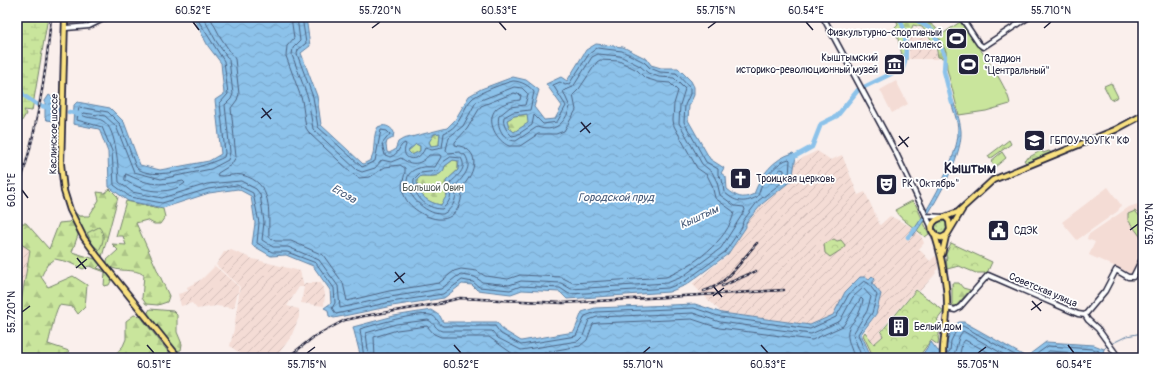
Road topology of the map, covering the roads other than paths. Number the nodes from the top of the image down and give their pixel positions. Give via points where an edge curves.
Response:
1 (65, 17) edge
2 (107, 17) edge
3 (823, 17) edge
4 (961, 17) edge
5 (1029, 17) edge
6 (66, 28) junction
7 (1143, 115) edge
8 (964, 207) junction
9 (927, 216) junction
10 (944, 217) junction
11 (950, 229) junction
12 (933, 230) junction
13 (947, 235) junction
14 (1143, 257) edge
15 (942, 258) junction
16 (947, 308) junction
17 (1085, 315) junction
18 (179, 358) edge
19 (942, 358) edge
20 (1119, 358) edge

1 - 6 main road, Каслинское шоссе
2 - 6 street via 89,26
3 - 9 street
4 - 5 street via 983,47
6 - 18 main road, Каслинское шоссе via 61,164 64,191 70,210 84,238
7 - 8 main road via 1115,130 997,178
8 - 10 main road
8 - 11 main road
9 - 10 street
9 - 12 street
10 - 11 main road via 949,221
10 - 12 main road via 933,222
11 - 13 main road
12 - 13 main road via 942,238
12 - 15 main road
13 - 15 main road
14 - 17 street via 1133,277 1116,270 1105,291
15 - 16 main road
16 - 17 street, Советская улица via 955,310 960,307 988,276
16 - 19 main road
17 - 20 street, Советская улица

